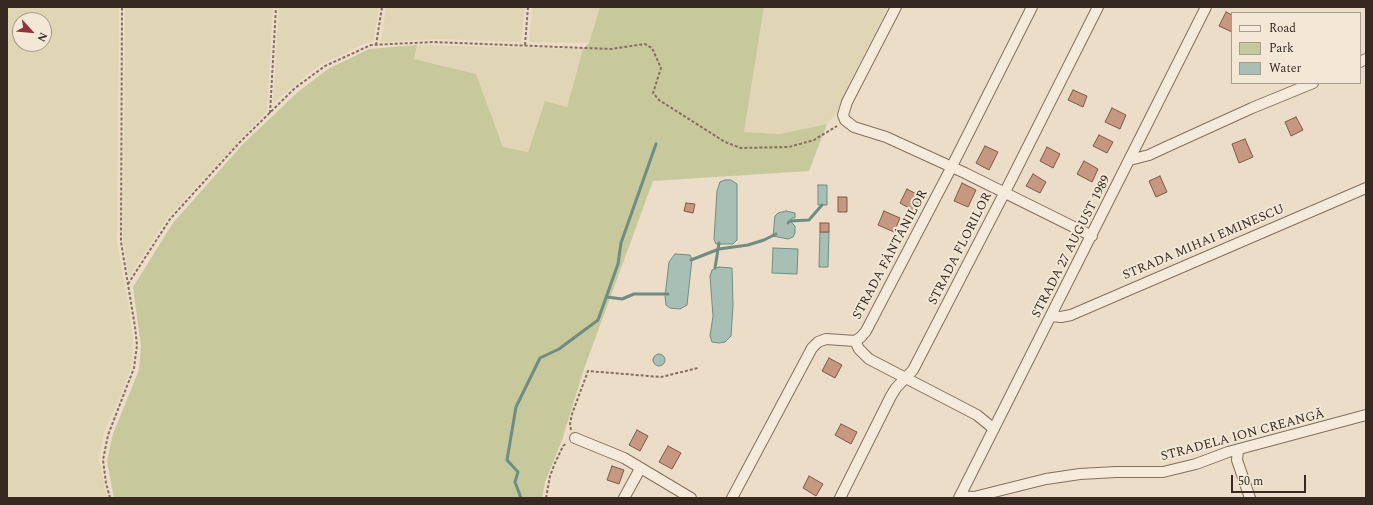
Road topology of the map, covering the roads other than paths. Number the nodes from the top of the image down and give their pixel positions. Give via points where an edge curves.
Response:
1 (896, 7) edge
2 (1032, 7) edge
3 (1098, 7) edge
4 (1206, 7) edge
5 (1311, 84) edge
6 (1130, 160) junction
7 (952, 167) junction
8 (1366, 188) edge
9 (1005, 192) junction
10 (1092, 236) junction
11 (1052, 316) junction
12 (855, 341) junction
13 (906, 379) junction
14 (1366, 415) edge
15 (994, 429) junction
16 (575, 438) road end
17 (1238, 450) junction
18 (640, 469) junction
19 (960, 497) edge
20 (624, 498) edge
21 (690, 498) edge
22 (732, 498) edge
23 (840, 498) edge
24 (1250, 498) edge

1 - 7 street via 847,102 843,115 854,128 886,137
2 - 7 street, STRADA FÂNTÂNILOR
3 - 9 street, STRADA FLORILOR
4 - 6 street, STRADA 27 AUGUST 1989
5 - 6 street via 1154,153
6 - 10 street, STRADA 27 AUGUST 1989
7 - 9 street
7 - 12 street, STRADA FÂNTÂNILOR via 866,331
8 - 11 street, STRADA MIHAI EMINESCU via 1071,315
9 - 10 street
9 - 13 street, STRADA FLORILOR
10 - 11 street, STRADA 27 AUGUST 1989
11 - 15 street, STRADA 27 AUGUST 1989
12 - 13 street via 863,355
12 - 22 street via 826,339 812,348
13 - 15 street via 977,415
13 - 23 street, STRADA FLORILOR via 891,396
14 - 17 street, STRADELA ION CREANGĂ
15 - 19 street, STRADA 27 AUGUST 1989
16 - 18 street via 624,458
17 - 19 street, STRADELA ION CREANGĂ via 1163,472 1080,474 1046,479 974,497
17 - 24 street via 1237,460
18 - 20 street
18 - 21 street

